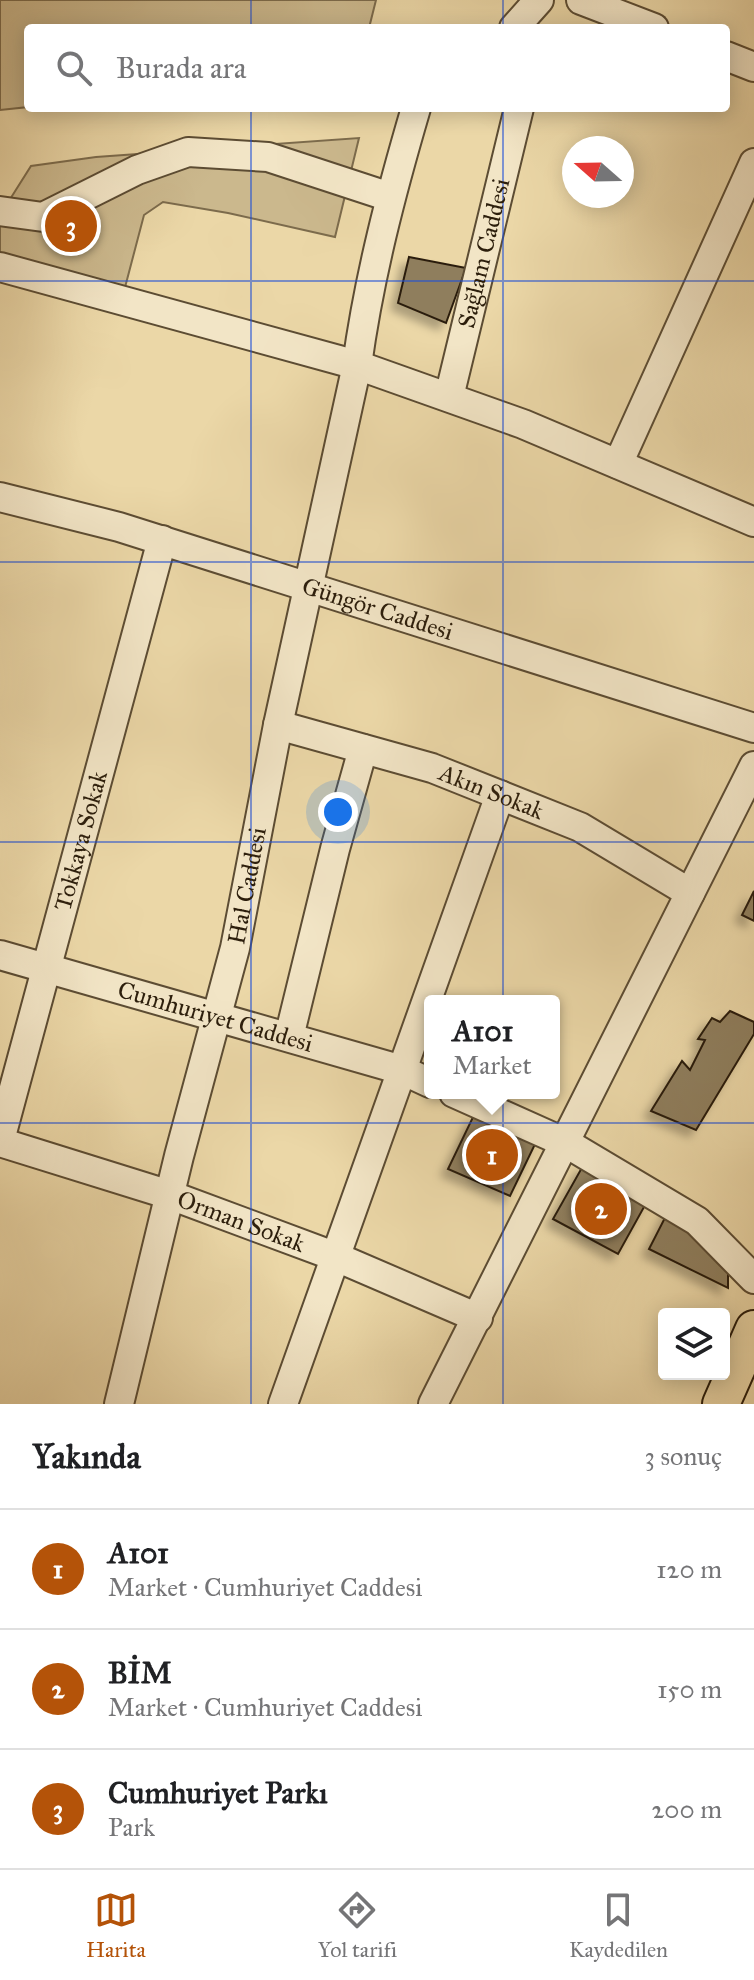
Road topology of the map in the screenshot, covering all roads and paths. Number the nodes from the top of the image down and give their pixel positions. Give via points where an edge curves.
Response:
1 (542, 0) edge
2 (581, 0) edge
3 (518, 24) edge
4 (539, 24) edge
5 (644, 24) edge
6 (730, 58) edge
7 (754, 67) edge
8 (415, 112) edge
9 (518, 112) edge
10 (754, 163) edge
11 (390, 197) junction
12 (0, 211) edge
13 (0, 267) edge
14 (357, 365) junction
15 (449, 397) junction
16 (618, 464) junction
17 (0, 497) edge
18 (754, 522) edge
19 (162, 540) junction
20 (310, 586) junction
21 (278, 725) junction
22 (754, 728) edge
23 (363, 749) junction
24 (754, 766) edge
25 (500, 795) junction
26 (690, 893) junction
27 (0, 955) edge
28 (47, 968) junction
29 (429, 995) edge
30 (424, 1008) edge
31 (217, 1016) junction
32 (289, 1037) junction
33 (402, 1070) junction
34 (424, 1080) edge
35 (467, 1099) edge
36 (0, 1141) edge
37 (566, 1143) junction
38 (170, 1195) junction
39 (334, 1256) junction
40 (754, 1279) edge
41 (478, 1318) junction
42 (754, 1329) edge
43 (119, 1404) edge
44 (283, 1404) edge
45 (433, 1404) edge
46 (721, 1404) edge

1 - 3 street
1 - 4 street
2 - 5 street
6 - 7 street
8 - 11 street, Hal Caddesi
9 - 15 street, Sağlam Caddesi
10 - 16 street
11 - 12 street via 268,157 188,152 137,170 43,217
11 - 14 street, Hal Caddesi
13 - 14 street
14 - 15 street
14 - 20 street, Hal Caddesi
15 - 16 street
16 - 18 street
17 - 19 street, Güngör Caddesi
19 - 20 street, Güngör Caddesi
19 - 28 street, Tokkaya Sokak
20 - 21 street, Hal Caddesi
20 - 22 street, Güngör Caddesi
21 - 23 street, Akın Sokak
21 - 31 street, Hal Caddesi
23 - 25 street, Akın Sokak
23 - 32 street
24 - 26 street
25 - 26 street, Akın Sokak via 580,827
25 - 29 street
26 - 37 street
27 - 28 street, Cumhuriyet Caddesi
28 - 31 street, Cumhuriyet Caddesi
28 - 36 street, Tokkaya Sokak
30 - 33 street
31 - 32 street, Cumhuriyet Caddesi
31 - 38 street, Hal Caddesi
32 - 33 street, Cumhuriyet Caddesi
33 - 34 street, Cumhuriyet Caddesi
33 - 39 street
35 - 37 street
36 - 38 street, Orman Sokak
37 - 40 street via 697,1221
37 - 41 street
38 - 39 street, Orman Sokak
38 - 43 street, Hal Caddesi
39 - 41 street, Orman Sokak
39 - 44 street
41 - 45 street
42 - 46 main road

